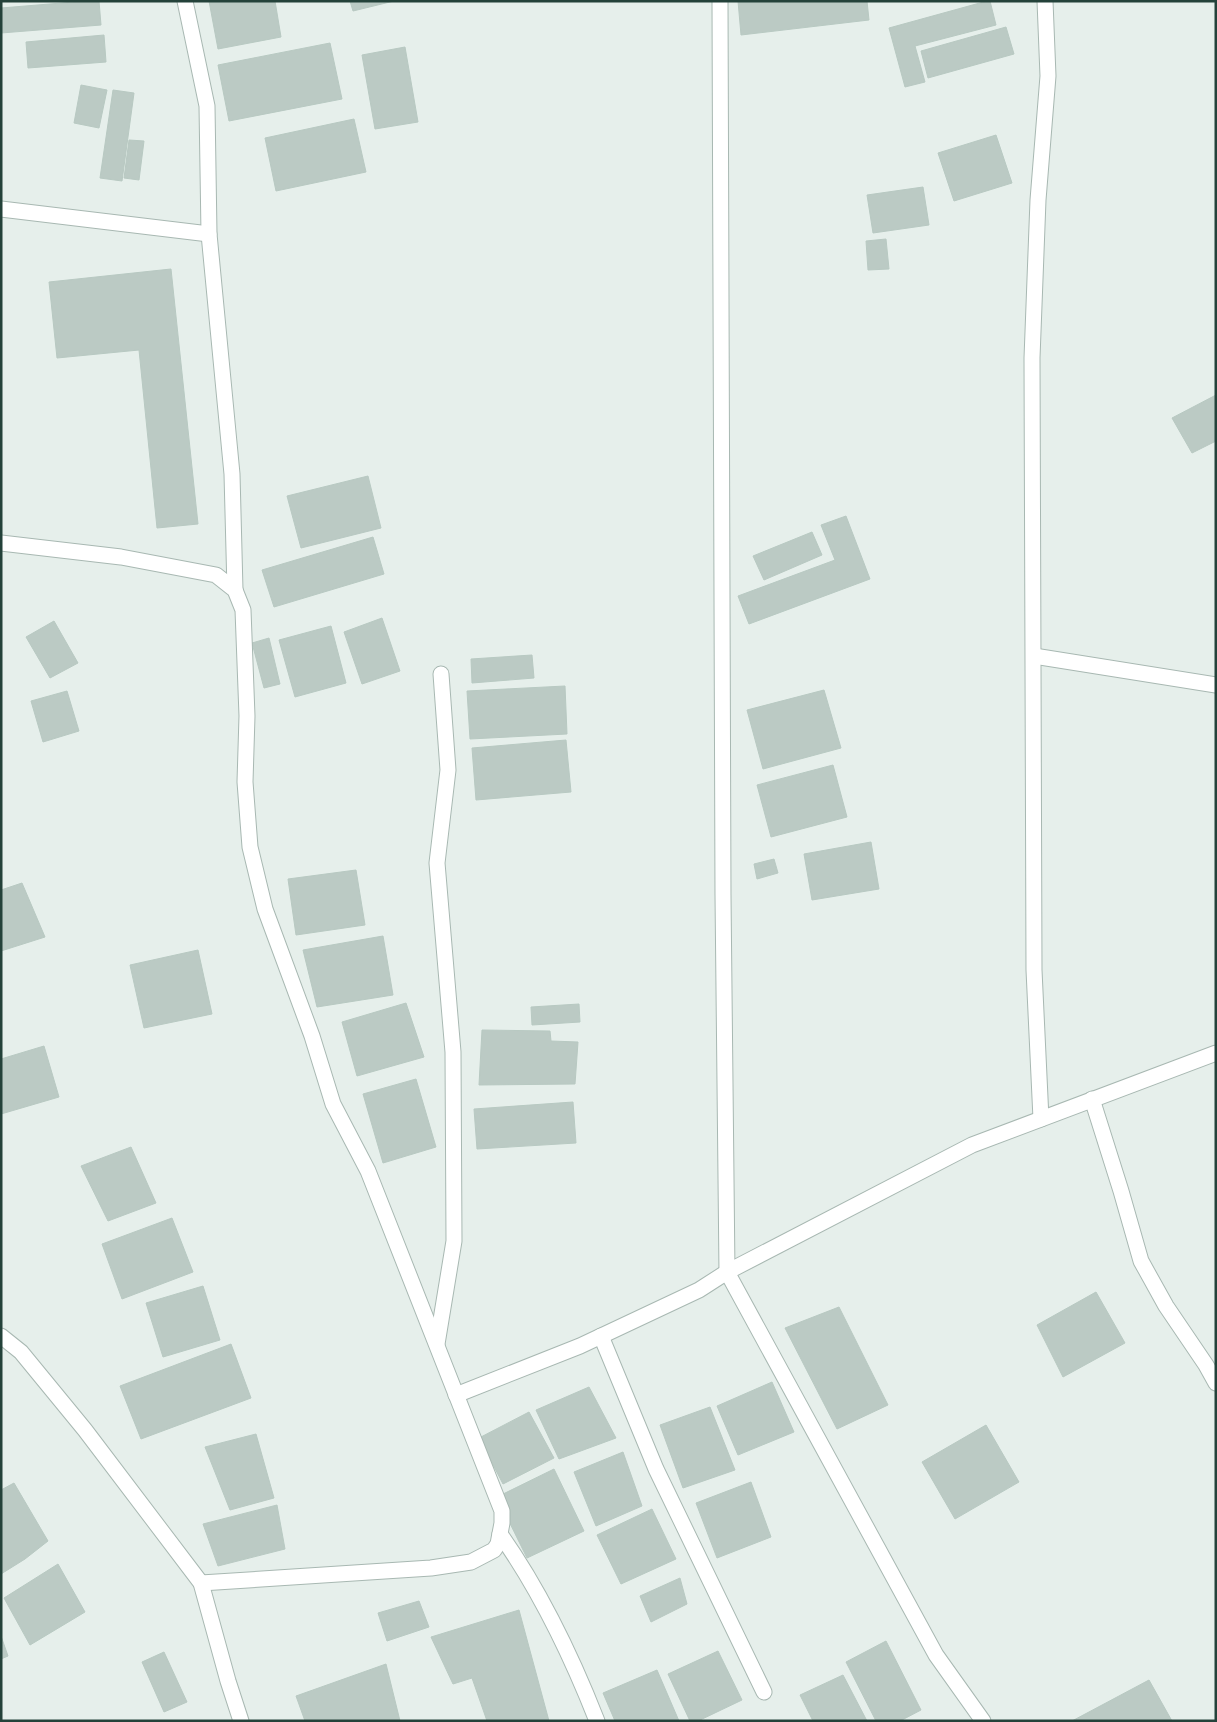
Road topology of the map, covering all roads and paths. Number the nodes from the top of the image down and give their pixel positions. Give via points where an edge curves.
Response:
1 (185, 1) edge
2 (720, 1) edge
3 (1045, 1) edge
4 (1, 209) edge
5 (209, 234) junction
6 (1, 543) edge
7 (235, 590) junction
8 (1034, 656) junction
9 (441, 674) dead end
10 (1216, 685) edge
11 (1216, 1053) edge
12 (1092, 1099) junction
13 (1041, 1118) junction
14 (727, 1272) junction
15 (1, 1336) edge
16 (601, 1336) junction
17 (437, 1345) junction
18 (1216, 1383) edge
19 (456, 1395) junction
20 (500, 1534) junction
21 (201, 1584) junction
22 (764, 1692) dead end
23 (241, 1721) edge
24 (598, 1721) edge
25 (983, 1721) edge

1 - 5 street via 207,106
2 - 14 street
3 - 8 street via 1048,76 1038,200 1032,358
4 - 5 street
5 - 7 street via 232,474
6 - 7 street via 120,557 216,575
7 - 17 street via 243,610 247,716 245,782 250,847 265,909 312,1036 332,1104 368,1171
8 - 10 street
8 - 13 street via 1034,970
9 - 17 street via 448,770 437,862 453,1052 454,1240
11 - 12 street
12 - 13 street
12 - 18 street via 1122,1191 1140,1261
13 - 14 street via 972,1145
14 - 16 street via 699,1290
14 - 25 street via 936,1655
15 - 21 street via 21,1352 85,1430
16 - 19 street
16 - 22 street via 656,1469
17 - 19 street
19 - 20 street via 502,1511
20 - 21 street via 494,1550 471,1562 431,1568
20 - 24 street via 547,1611
21 - 23 street

